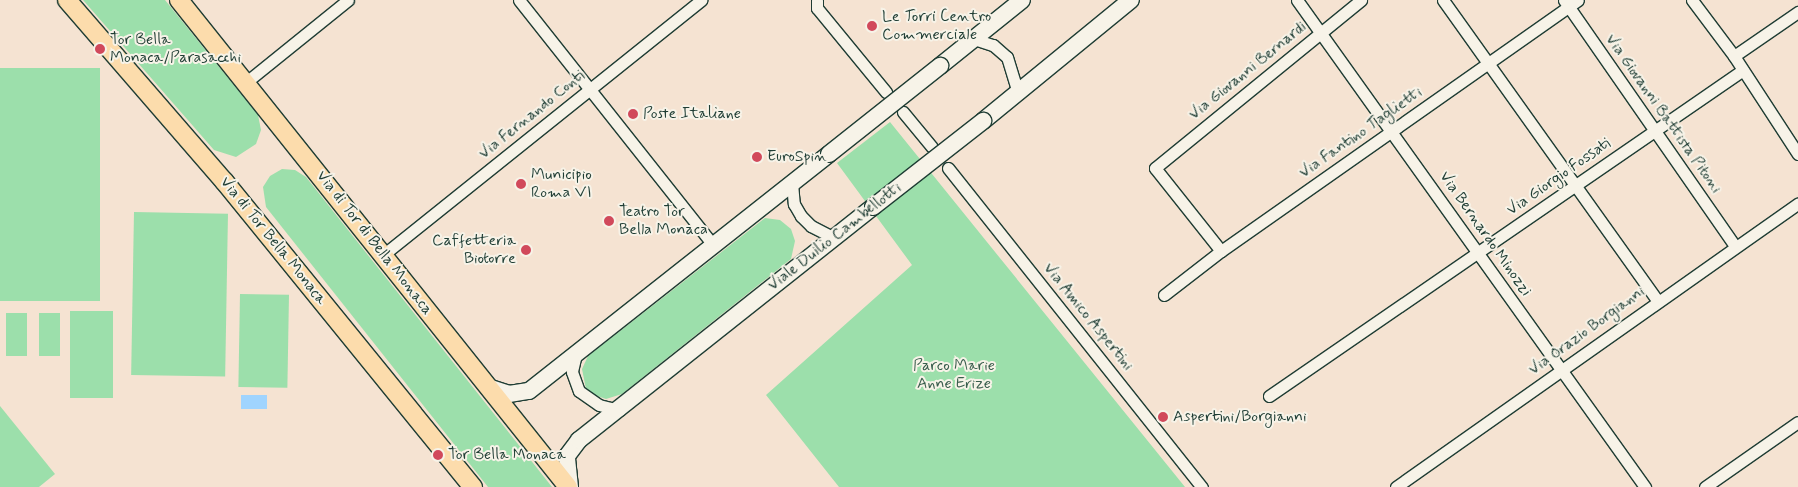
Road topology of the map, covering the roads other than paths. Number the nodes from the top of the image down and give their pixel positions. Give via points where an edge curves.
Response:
1 (67, 0) edge
2 (179, 0) edge
3 (348, 0) edge
4 (519, 0) edge
5 (701, 0) edge
6 (817, 0) edge
7 (1022, 0) edge
8 (1131, 0) edge
9 (1297, 0) edge
10 (1361, 0) edge
11 (1443, 0) edge
12 (1692, 0) edge
13 (1570, 2) edge
14 (1798, 12) edge
15 (1320, 33) junction
16 (974, 39) junction
17 (1734, 56) junction
18 (1488, 62) junction
19 (1742, 70) junction
20 (245, 83) junction
21 (590, 89) junction
22 (886, 92) dead end
23 (1018, 92) junction
24 (903, 112) dead end
25 (1655, 130) junction
26 (1392, 132) junction
27 (932, 147) dead end
28 (1798, 154) edge
29 (948, 168) dead end
30 (792, 183) junction
31 (1574, 186) junction
32 (1798, 203) edge
33 (833, 237) junction
34 (713, 245) junction
35 (1735, 246) junction
36 (1221, 251) junction
37 (1480, 252) junction
38 (383, 255) junction
39 (1164, 295) dead end
40 (1658, 300) junction
41 (576, 354) junction
42 (1560, 370) junction
43 (488, 387) junction
44 (1269, 396) dead end
45 (619, 410) junction
46 (1798, 422) edge
47 (473, 487) edge
48 (569, 487) edge
49 (1202, 487) edge
50 (1396, 487) edge
51 (1645, 487) edge
52 (1705, 487) edge

1 - 47 main road, Via di Tor Bella Monaca via 230,189
2 - 20 main road, Via di Tor di Bella Monaca
3 - 20 street
4 - 21 street
5 - 21 street, Via Fernando Conti
6 - 22 street via 818,8
7 - 16 main road
8 - 23 main road, Viale Duilio Cambellotti
9 - 15 street, Via Bernardo Minozzi
10 - 15 street, Via Giovanni Bernardi
11 - 18 street
12 - 17 street
13 - 18 street, Via Fantino Taglietti
13 - 25 street, Via Giovanni Battista Pitoni
14 - 17 street
15 - 26 street, Via Bernardo Minozzi
15 - 36 street, Via Giovanni Bernardi via 1155,168
16 - 23 street via 993,45 1007,57
16 - 30 main road, bridge
17 - 19 street
18 - 26 street, Via Fantino Taglietti
18 - 31 street
19 - 25 street, Via Giorgio Fossati
19 - 28 street
20 - 38 main road, Via di Tor di Bella Monaca
21 - 34 street
21 - 38 street, Via Fernando Conti
23 - 33 main road, Viale Duilio Cambellotti, bridge
24 - 27 street
25 - 31 street, Via Giorgio Fossati
25 - 35 street, Via Giovanni Battista Pitoni
26 - 36 street, Via Fantino Taglietti
26 - 37 street, Via Bernardo Minozzi
29 - 49 street, Via Amico Aspertini
30 - 33 street via 793,201 801,216 811,226
30 - 34 main road
31 - 37 street, Via Giorgio Fossati
31 - 40 street
32 - 35 street, Via Orazio Borgianni
33 - 45 main road, Viale Duilio Cambellotti
34 - 41 main road
35 - 40 street, Via Orazio Borgianni
36 - 39 street, Via Fantino Taglietti
37 - 42 street, Via Bernardo Minozzi
37 - 44 street, Via Giorgio Fossati
38 - 43 main road, Via di Tor di Bella Monaca
40 - 42 street, Via Orazio Borgianni
41 - 43 main road via 524,394 509,394
41 - 45 street via 572,372 579,391 599,405
42 - 50 street, Via Orazio Borgianni
42 - 51 street, Via Bernardo Minozzi
43 - 48 main road, Via di Tor di Bella Monaca
45 - 48 main road, Viale Duilio Cambellotti via 568,452
46 - 52 street

